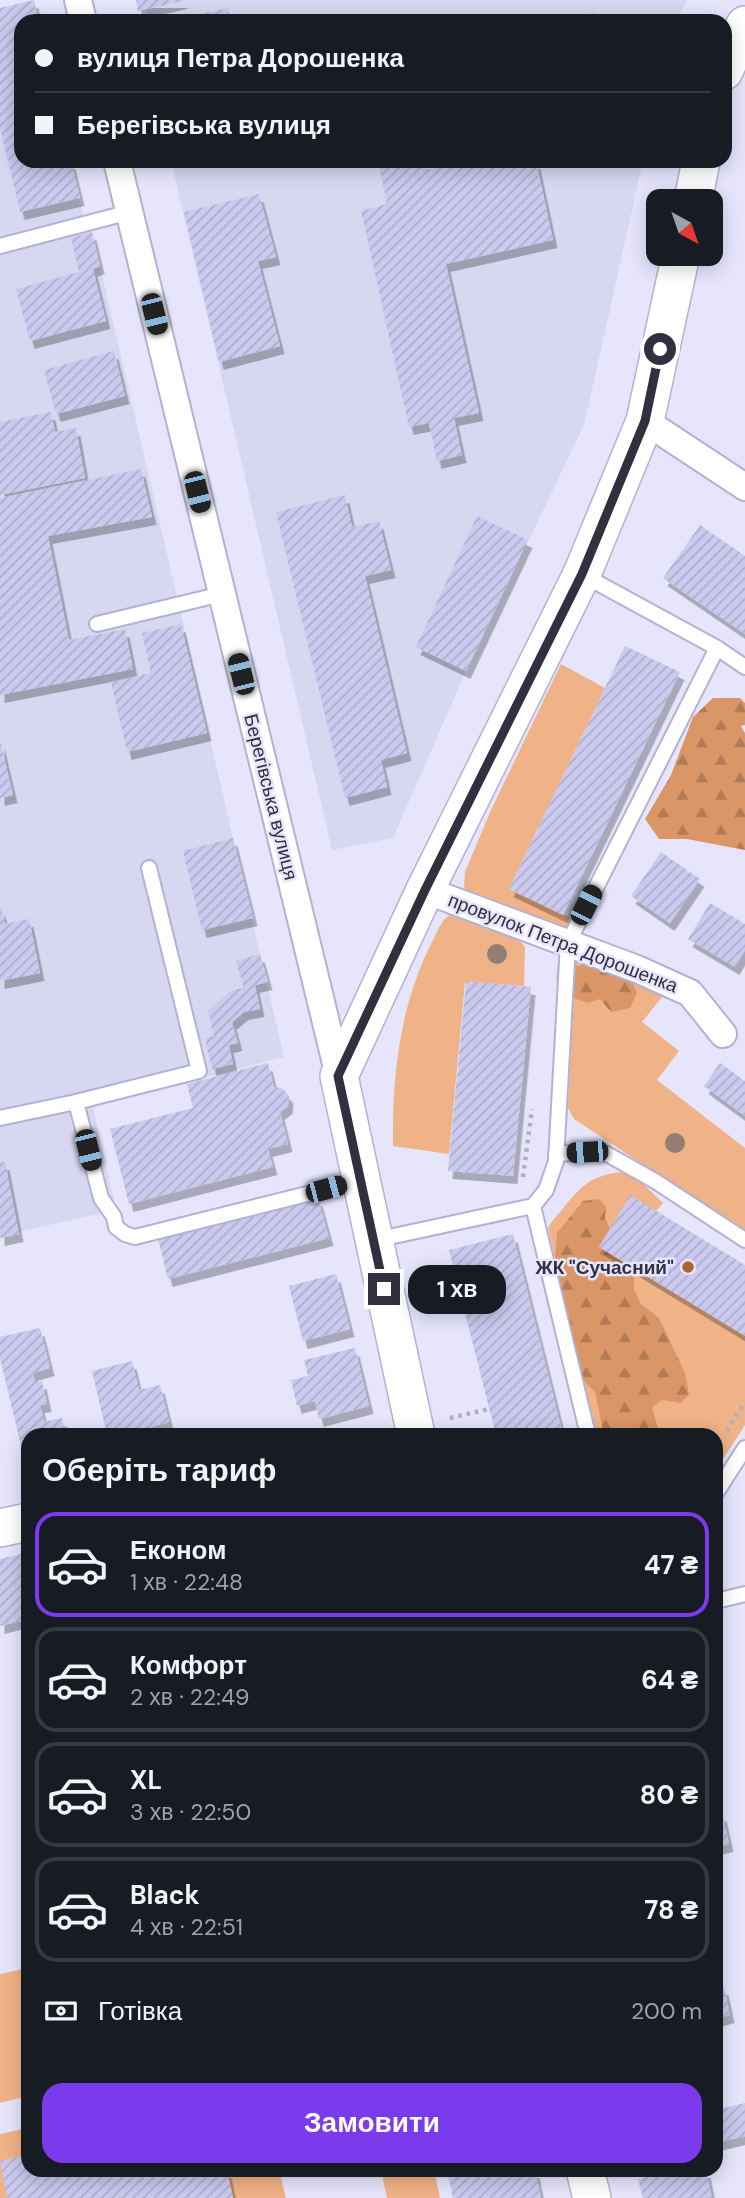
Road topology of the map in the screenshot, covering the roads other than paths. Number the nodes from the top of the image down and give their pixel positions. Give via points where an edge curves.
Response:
1 (745, 25) edge
2 (732, 54) edge
3 (119, 168) edge
4 (700, 168) edge
5 (695, 189) edge
6 (130, 212) junction
7 (0, 246) edge
8 (678, 266) edge
9 (645, 421) junction
10 (745, 487) edge
11 (582, 574) junction
12 (222, 594) junction
13 (97, 624) dead end
14 (717, 648) junction
15 (745, 667) edge
16 (149, 868) dead end
17 (425, 890) junction
18 (568, 943) junction
19 (723, 1034) dead end
20 (338, 1076) junction
21 (76, 1102) junction
22 (0, 1118) edge
23 (556, 1153) junction
24 (361, 1180) junction
25 (533, 1206) junction
26 (745, 1240) edge
27 (374, 1241) junction
28 (414, 1428) edge
29 (586, 1428) edge
30 (745, 1448) edge
31 (723, 1482) edge
32 (21, 1524) edge
33 (0, 1528) edge
34 (745, 1594) edge
35 (723, 1599) edge
36 (587, 2177) edge
37 (592, 2198) edge

1 - 2 main road
3 - 6 street, Берегівська вулиця
4 - 5 main road
6 - 7 lane
6 - 12 street, Берегівська вулиця
8 - 9 main road
9 - 10 street
9 - 11 main road
11 - 14 lane
11 - 17 main road
12 - 13 lane
12 - 20 street, Берегівська вулиця
14 - 15 lane
14 - 18 lane
16 - 21 lane via 199,1072
17 - 18 street, провулок Петра Дорошенка
17 - 20 main road
18 - 19 street, провулок Петра Дорошенка via 690,993
18 - 23 lane
20 - 24 main road, Берегівська вулиця
21 - 22 lane
21 - 24 lane via 101,1198 116,1227 135,1237
23 - 25 lane via 546,1190
23 - 26 lane via 607,1154
24 - 27 main road, Берегівська вулиця
25 - 27 lane
25 - 29 lane
27 - 28 main road, Берегівська вулиця
30 - 31 lane
32 - 33 main road
34 - 35 lane
36 - 37 main road

